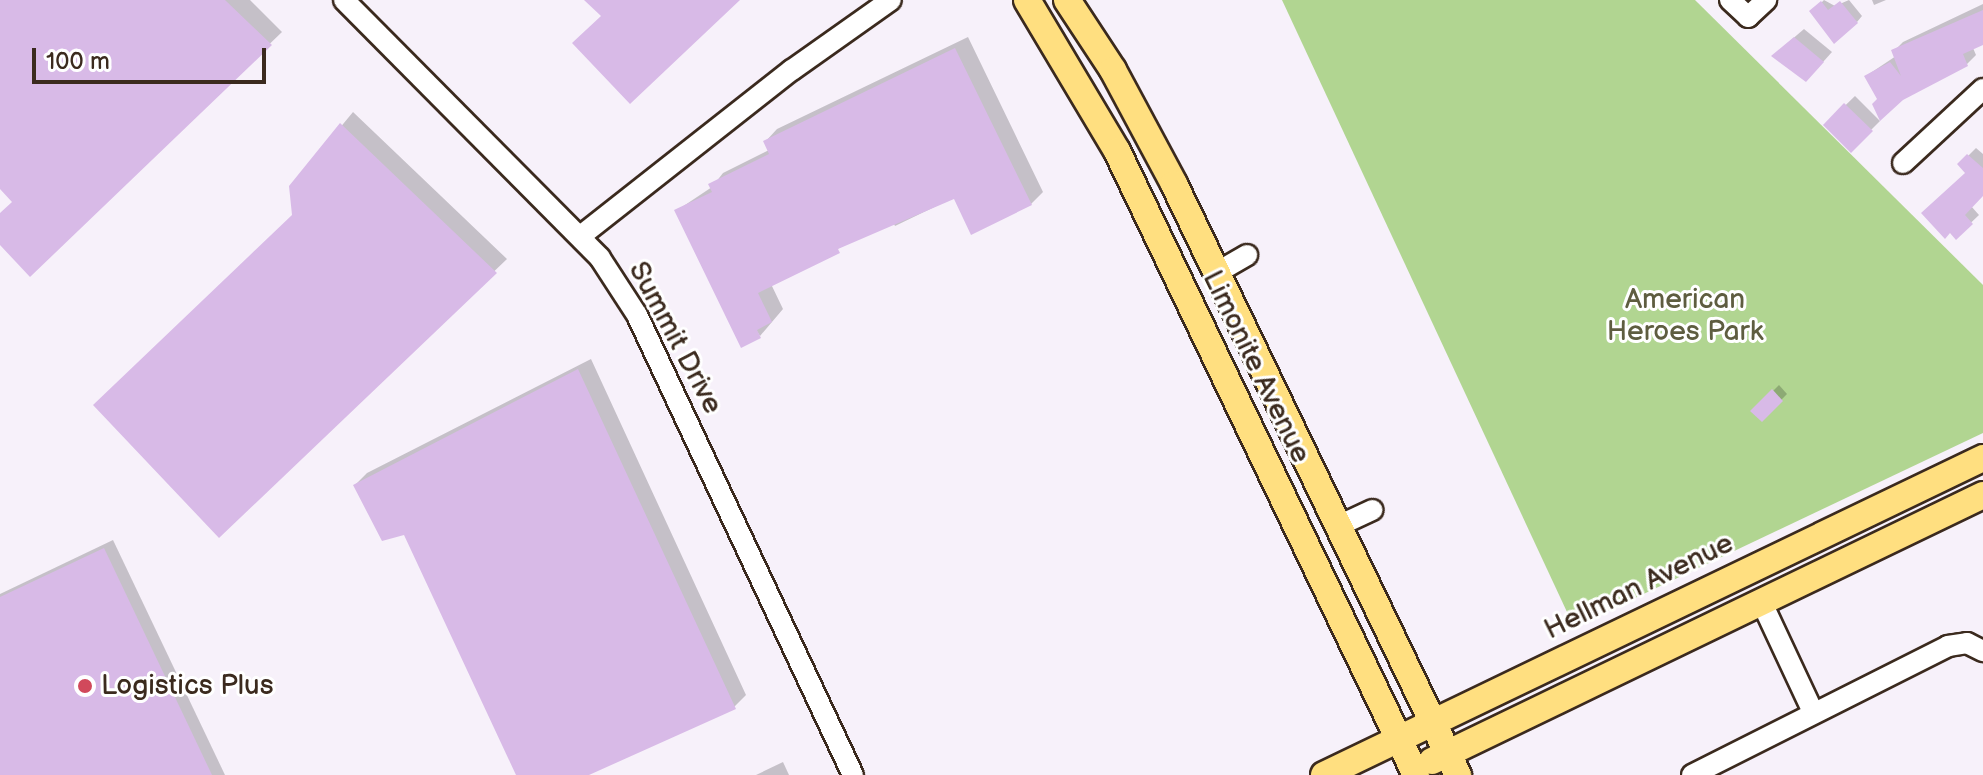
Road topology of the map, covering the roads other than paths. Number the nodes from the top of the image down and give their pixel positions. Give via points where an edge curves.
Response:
1 (344, 0) edge
2 (891, 0) edge
3 (1027, 0) edge
4 (1067, 0) edge
5 (1730, 0) edge
6 (1766, 0) edge
7 (1983, 89) edge
8 (1903, 163) dead end
9 (1151, 221) junction
10 (582, 235) junction
11 (1247, 255) dead end
12 (1216, 273) junction
13 (1983, 458) edge
14 (1983, 495) edge
15 (1372, 510) dead end
16 (1338, 526) junction
17 (1762, 603) junction
18 (1983, 651) edge
19 (1813, 712) junction
20 (1434, 725) junction
21 (1400, 740) junction
22 (1453, 764) edge
23 (1410, 773) edge
24 (853, 775) edge
25 (1324, 775) edge
26 (1692, 775) edge

1 - 10 street, Summit Drive
2 - 10 street via 792,70
3 - 9 main road, Limonite Avenue via 1102,123
4 - 12 main road, Limonite Avenue via 1113,70
5 - 6 street via 1748,17
7 - 8 street
9 - 12 main road via 1174,224
9 - 21 main road, Limonite Avenue
10 - 24 street, Summit Drive via 637,315
11 - 12 street
12 - 16 main road, Limonite Avenue
13 - 20 main road, Hellman Avenue
14 - 17 main road
15 - 16 street
16 - 20 main road, Limonite Avenue
17 - 19 street
17 - 22 main road
18 - 19 street via 1967,643 1948,646
19 - 26 street
20 - 21 main road, Hellman Avenue
20 - 22 main road, Limonite Avenue
21 - 23 main road, Limonite Avenue
21 - 25 main road, Hellman Avenue
22 - 23 main road

